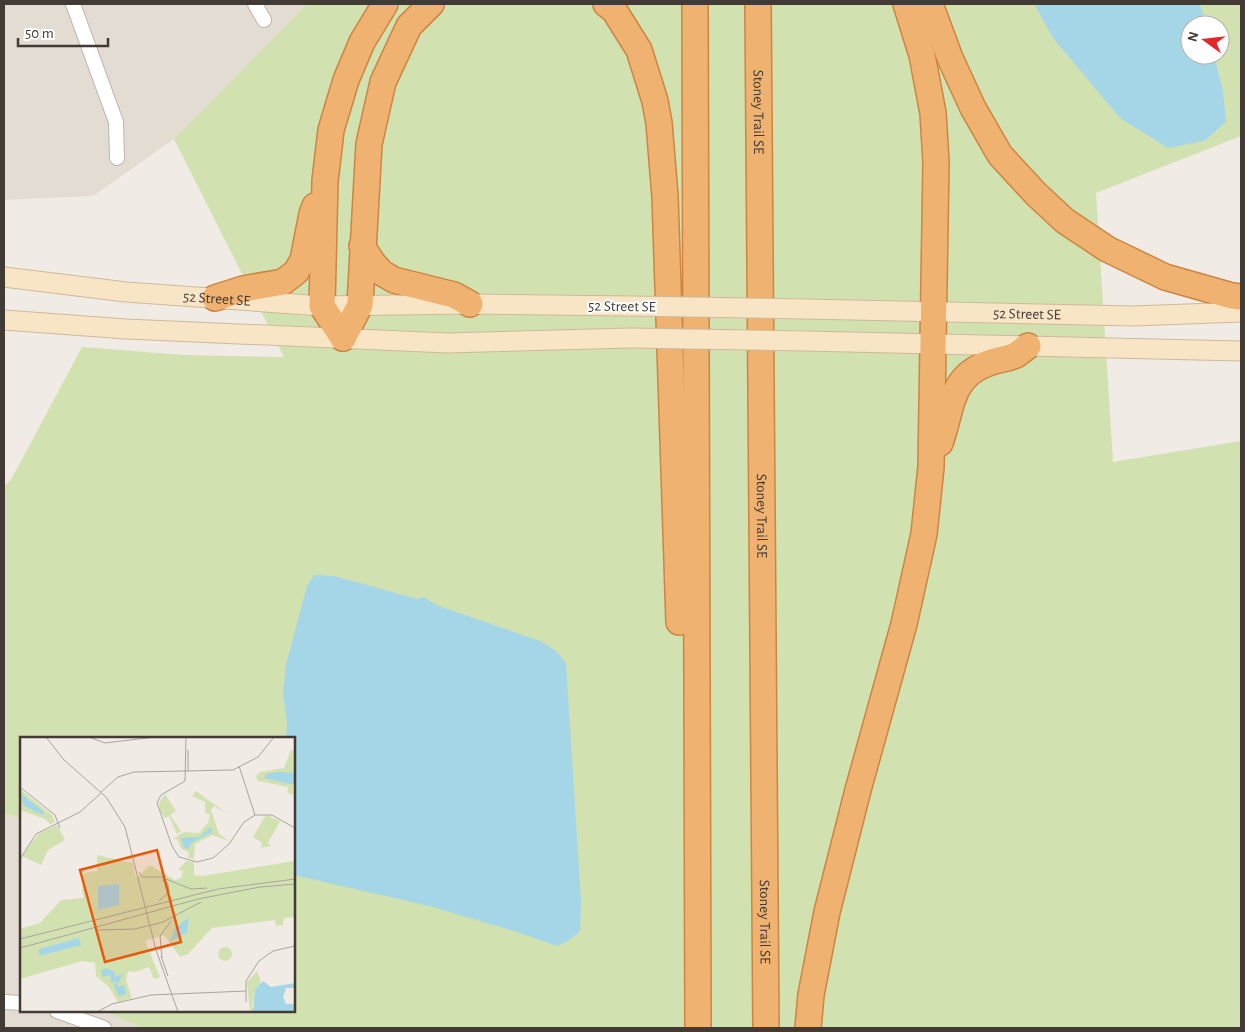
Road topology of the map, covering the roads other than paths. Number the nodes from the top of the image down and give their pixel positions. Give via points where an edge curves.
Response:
1 (73, 4) edge
2 (255, 4) edge
3 (385, 4) edge
4 (431, 4) edge
5 (606, 4) edge
6 (695, 4) edge
7 (758, 4) edge
8 (906, 4) edge
9 (930, 4) edge
10 (264, 20) dead end
11 (117, 158) dead end
12 (325, 181) junction
13 (362, 246) junction
14 (4, 277) edge
15 (1241, 297) edge
16 (215, 298) junction
17 (470, 304) junction
18 (360, 305) junction
19 (322, 306) junction
20 (1241, 312) edge
21 (934, 313) junction
22 (4, 320) edge
23 (343, 338) junction
24 (934, 344) junction
25 (1028, 346) junction
26 (1241, 351) edge
27 (931, 467) junction
28 (696, 677) junction
29 (4, 1002) edge
30 (20, 1003) edge
31 (60, 1012) edge
32 (104, 1028) edge
33 (698, 1028) edge
34 (766, 1028) edge
35 (808, 1028) edge

1 - 11 street via 116,122
2 - 10 street
3 - 12 highway via 362,42 346,80 331,130
4 - 13 highway via 409,26 383,82 369,144
5 - 28 highway via 614,10 639,50 655,101 658,123 665,196 679,623
6 - 28 highway
7 - 34 highway, Stoney Trail SE
8 - 21 highway via 922,55 933,113 936,162
9 - 15 highway via 972,108 1000,155 1036,194 1065,221 1106,249 1165,277
12 - 16 highway via 296,272 283,282
12 - 19 highway
13 - 17 highway via 382,274 394,280 454,294
13 - 18 highway
14 - 16 main road, 52 Street SE via 126,292
16 - 19 main road, 52 Street SE
17 - 18 main road, 52 Street SE
17 - 21 main road, 52 Street SE, bridge
18 - 19 main road, 52 Street SE
18 - 23 highway
19 - 23 highway
20 - 21 main road, 52 Street SE via 1133,316
21 - 24 highway
22 - 23 main road via 126,329
23 - 24 main road, bridge via 448,343 631,338
24 - 25 main road
24 - 27 highway
25 - 26 main road
25 - 27 highway via 1015,355 985,364 960,382
27 - 35 highway via 924,534 904,624 827,912 811,994
28 - 33 highway
29 - 30 street
31 - 32 street

